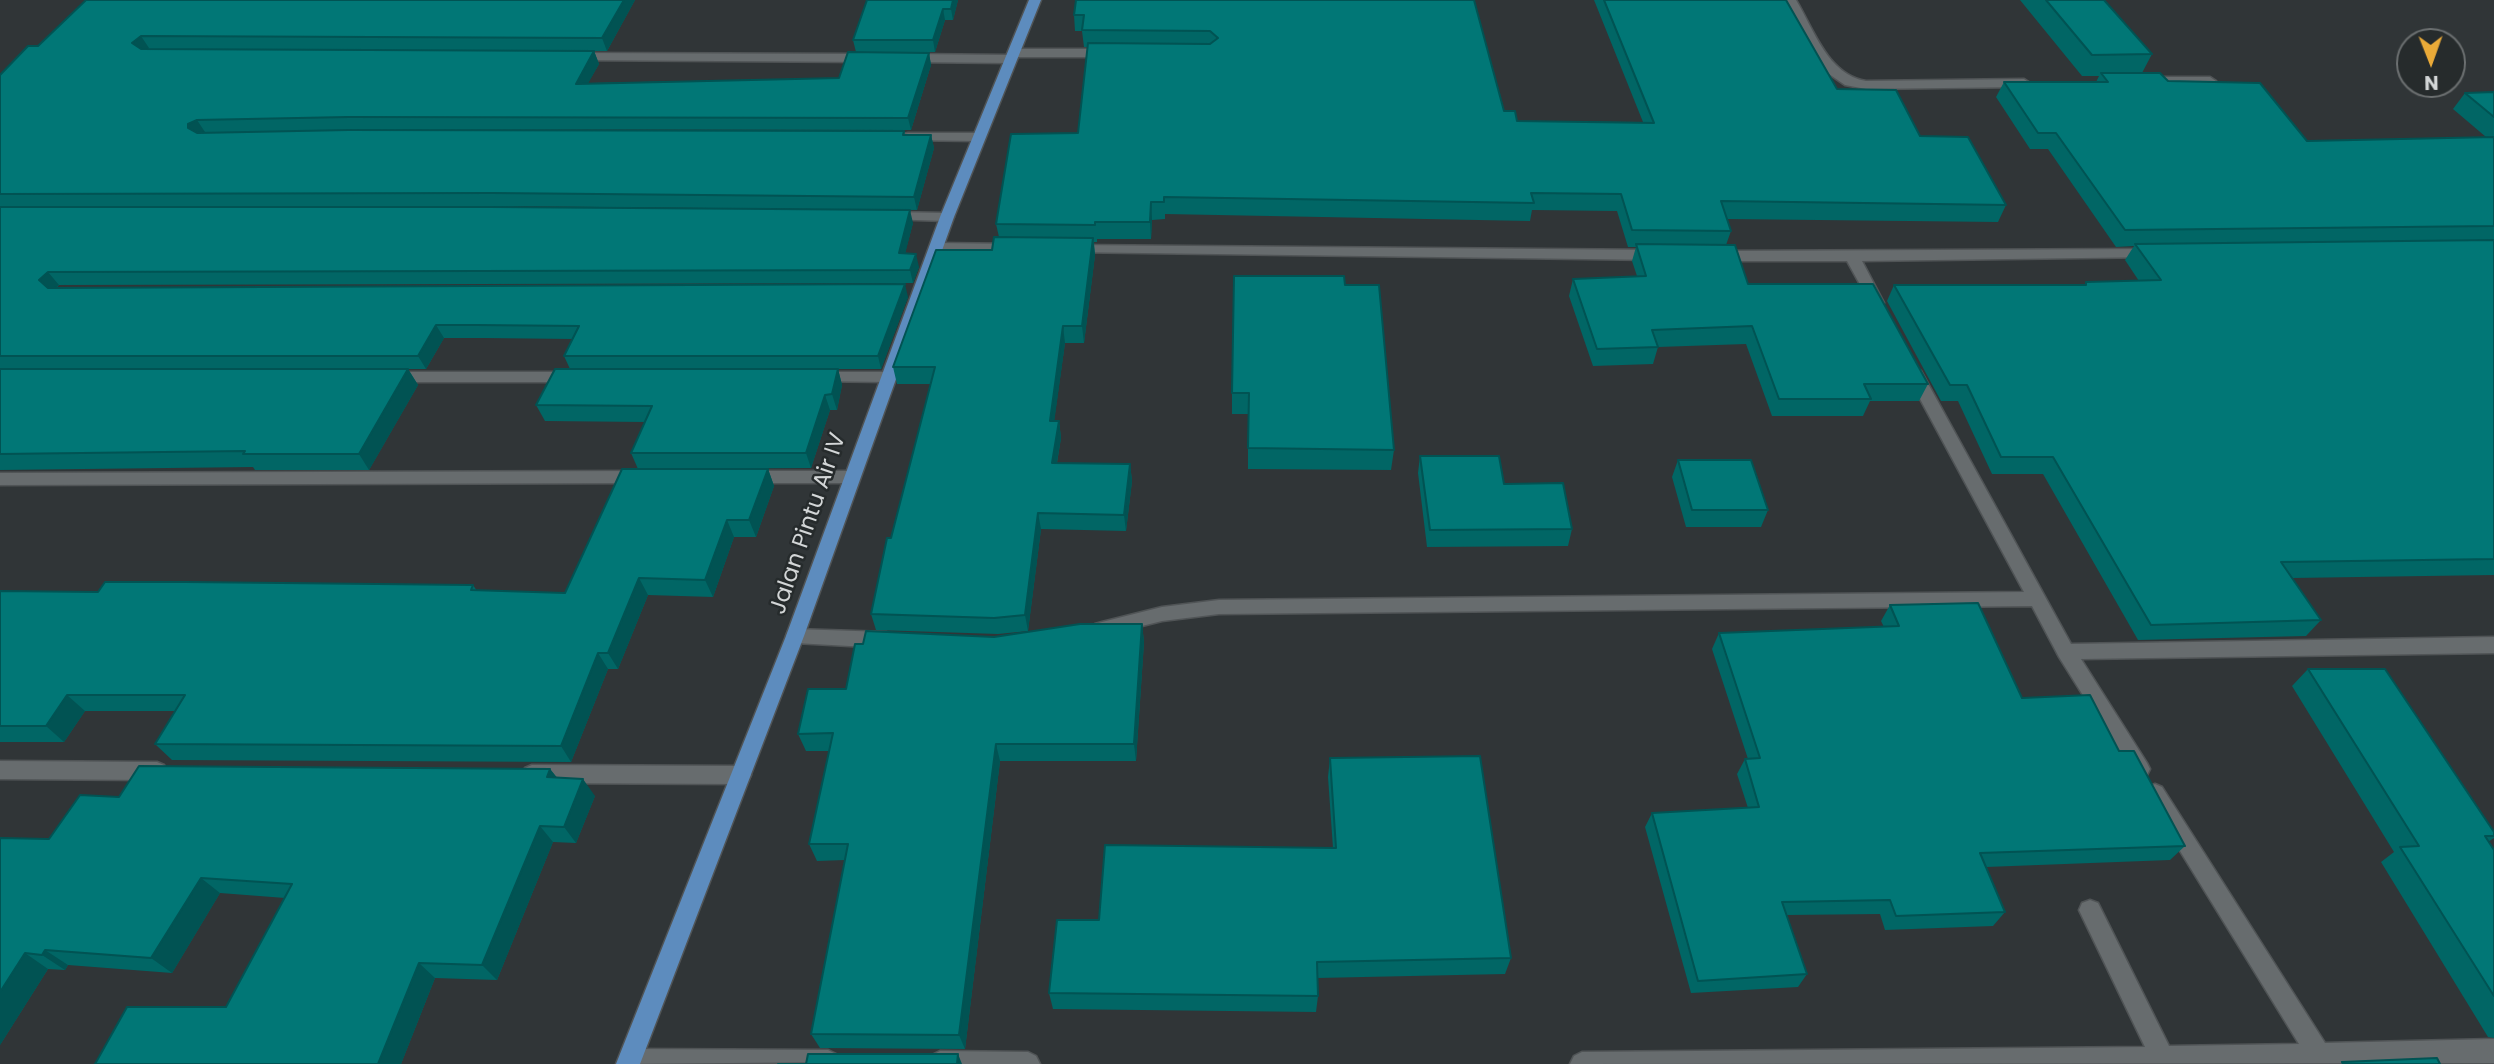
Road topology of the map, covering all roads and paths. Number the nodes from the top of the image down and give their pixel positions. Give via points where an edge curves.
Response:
1 (1035, 0) edge
2 (1790, 0) edge
3 (1126, 53) edge
4 (1013, 56) junction
5 (552, 57) edge
6 (886, 58) edge
7 (900, 58) edge
8 (2210, 80) edge
9 (2126, 82) edge
10 (2043, 83) edge
11 (897, 137) edge
12 (978, 137) junction
13 (879, 216) edge
14 (947, 217) junction
15 (937, 247) junction
16 (1034, 248) edge
17 (1062, 248) edge
18 (2173, 253) edge
19 (1672, 255) edge
20 (1699, 256) edge
21 (1852, 257) junction
22 (1885, 318) edge
23 (1905, 355) edge
24 (374, 377) edge
25 (582, 377) edge
26 (804, 377) edge
27 (887, 377) junction
28 (657, 477) edge
29 (727, 477) edge
30 (852, 477) junction
31 (0, 479) edge
32 (2036, 599) junction
33 (1089, 631) edge
34 (795, 636) junction
35 (904, 641) edge
36 (2494, 645) edge
37 (2066, 652) junction
38 (0, 770) edge
39 (182, 771) edge
40 (517, 774) edge
41 (741, 775) junction
42 (2090, 910) dead end
43 (2494, 1051) edge
44 (2319, 1054) junction
45 (2163, 1058) junction
46 (629, 1062) edge
47 (849, 1063) edge
48 (918, 1063) edge
49 (1028, 1064) edge
50 (1583, 1064) edge

1 - 4 main road, Jalan Pintu Air IV
2 - 10 street via 1830,69 1849,82
3 - 4 street
4 - 7 street
4 - 12 main road, Jalan Pintu Air IV
5 - 6 street
8 - 9 street
11 - 12 street
12 - 14 main road, Jalan Pintu Air IV
13 - 14 street
14 - 15 main road, Jalan Pintu Air IV
15 - 16 street
15 - 27 main road, Jalan Pintu Air IV via 912,291
17 - 19 street
18 - 21 street
20 - 21 street
21 - 22 street
23 - 32 street
24 - 25 street
26 - 27 street
27 - 30 main road, Jalan Pintu Air IV
28 - 31 street
29 - 30 street
30 - 34 main road, Jalan Pintu Air IV
32 - 33 street via 1219,607
32 - 37 street
34 - 35 street
34 - 41 main road, Jalan Pintu Air IV
36 - 37 street
37 - 44 street
38 - 39 street
40 - 41 street
41 - 46 main road, Jalan Pintu Air IV
42 - 45 street
43 - 44 street
44 - 45 street
45 - 50 street
46 - 47 street
48 - 49 street

